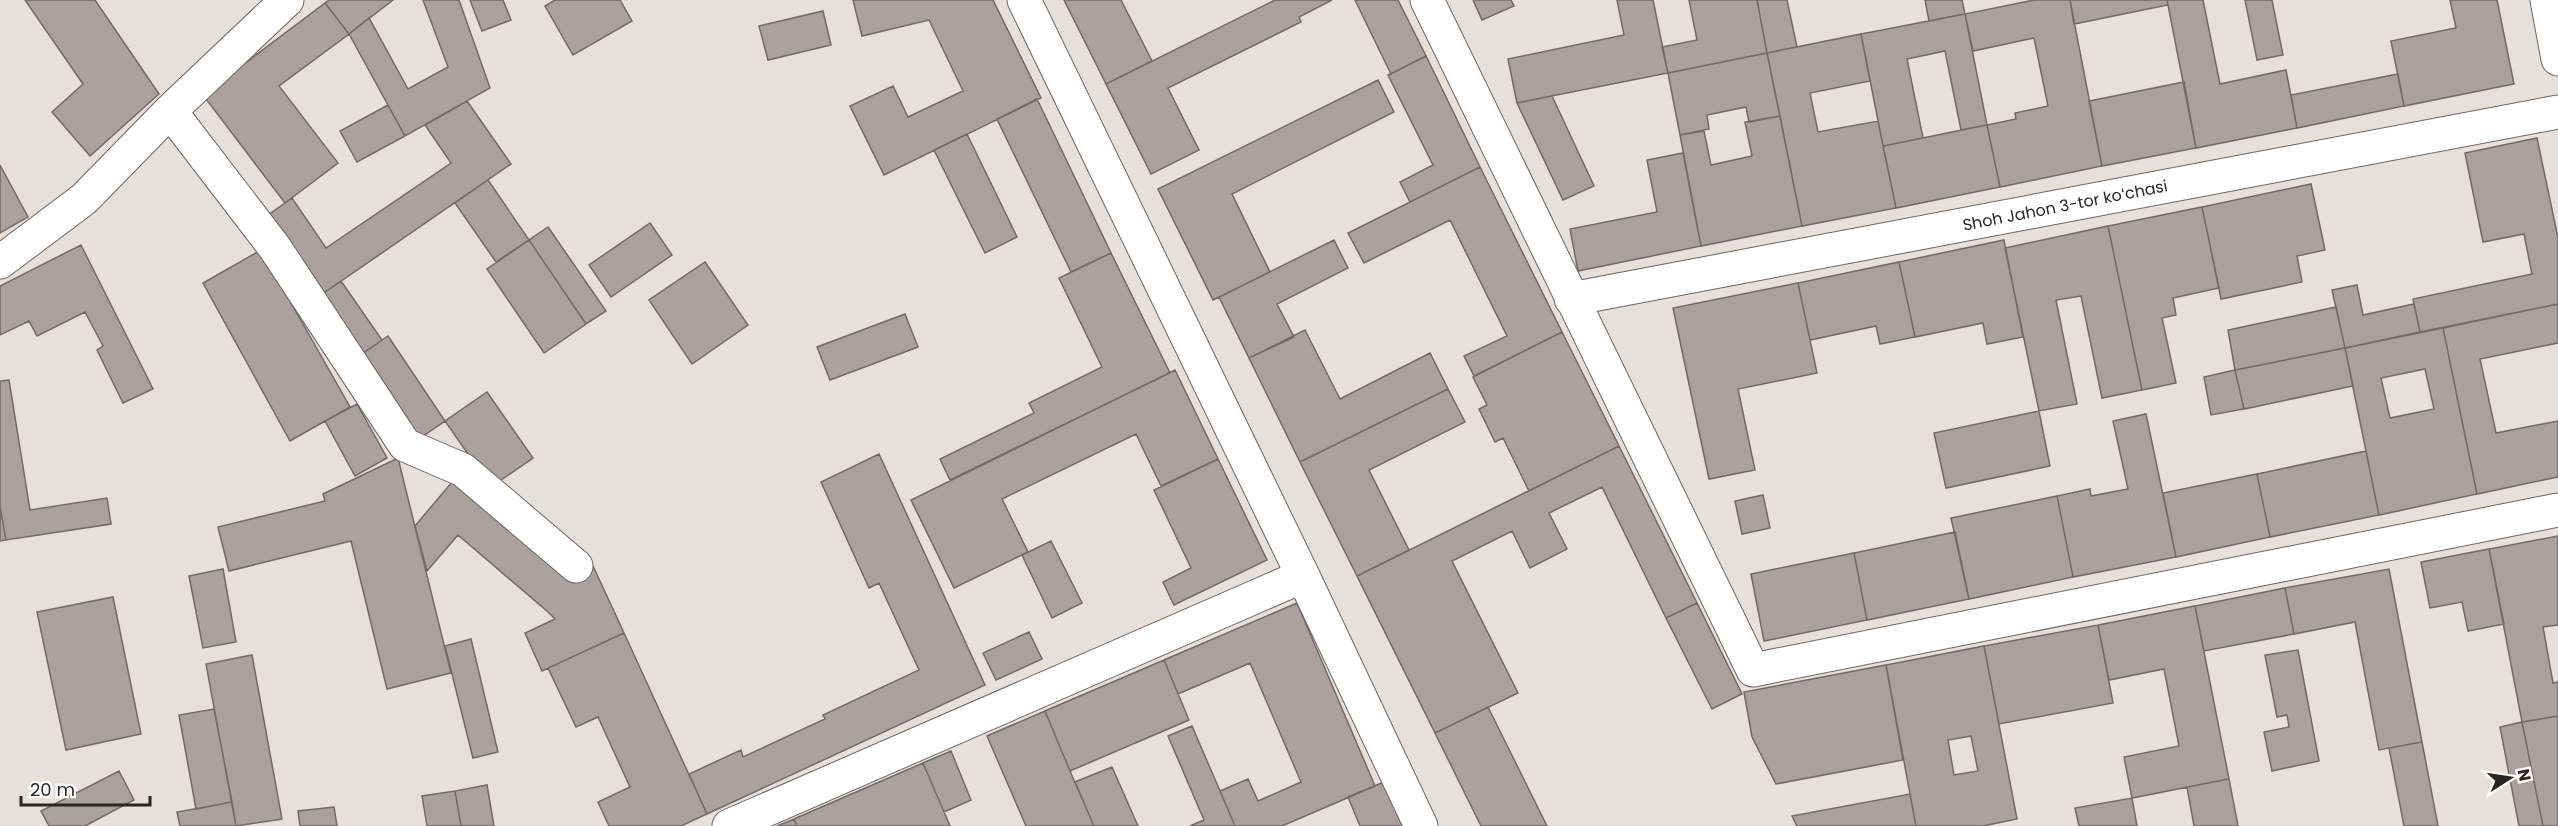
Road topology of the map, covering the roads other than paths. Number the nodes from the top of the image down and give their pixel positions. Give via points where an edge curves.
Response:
1 (287, 0) edge
2 (1024, 0) edge
3 (1427, 0) edge
4 (2547, 0) edge
5 (2558, 59) edge
6 (170, 111) junction
7 (2558, 112) edge
8 (0, 262) edge
9 (1571, 299) junction
10 (2558, 510) edge
11 (576, 566) dead end
12 (1303, 576) junction
13 (729, 826) edge
14 (1421, 826) edge

1 - 6 street
2 - 12 street
3 - 9 street
4 - 5 street
6 - 8 street via 84,199
6 - 11 street via 275,248 405,446 463,470
7 - 9 street, Shoh Jahon 3-tor koʻchasi
9 - 10 street via 1753,670
12 - 13 street
12 - 14 street

